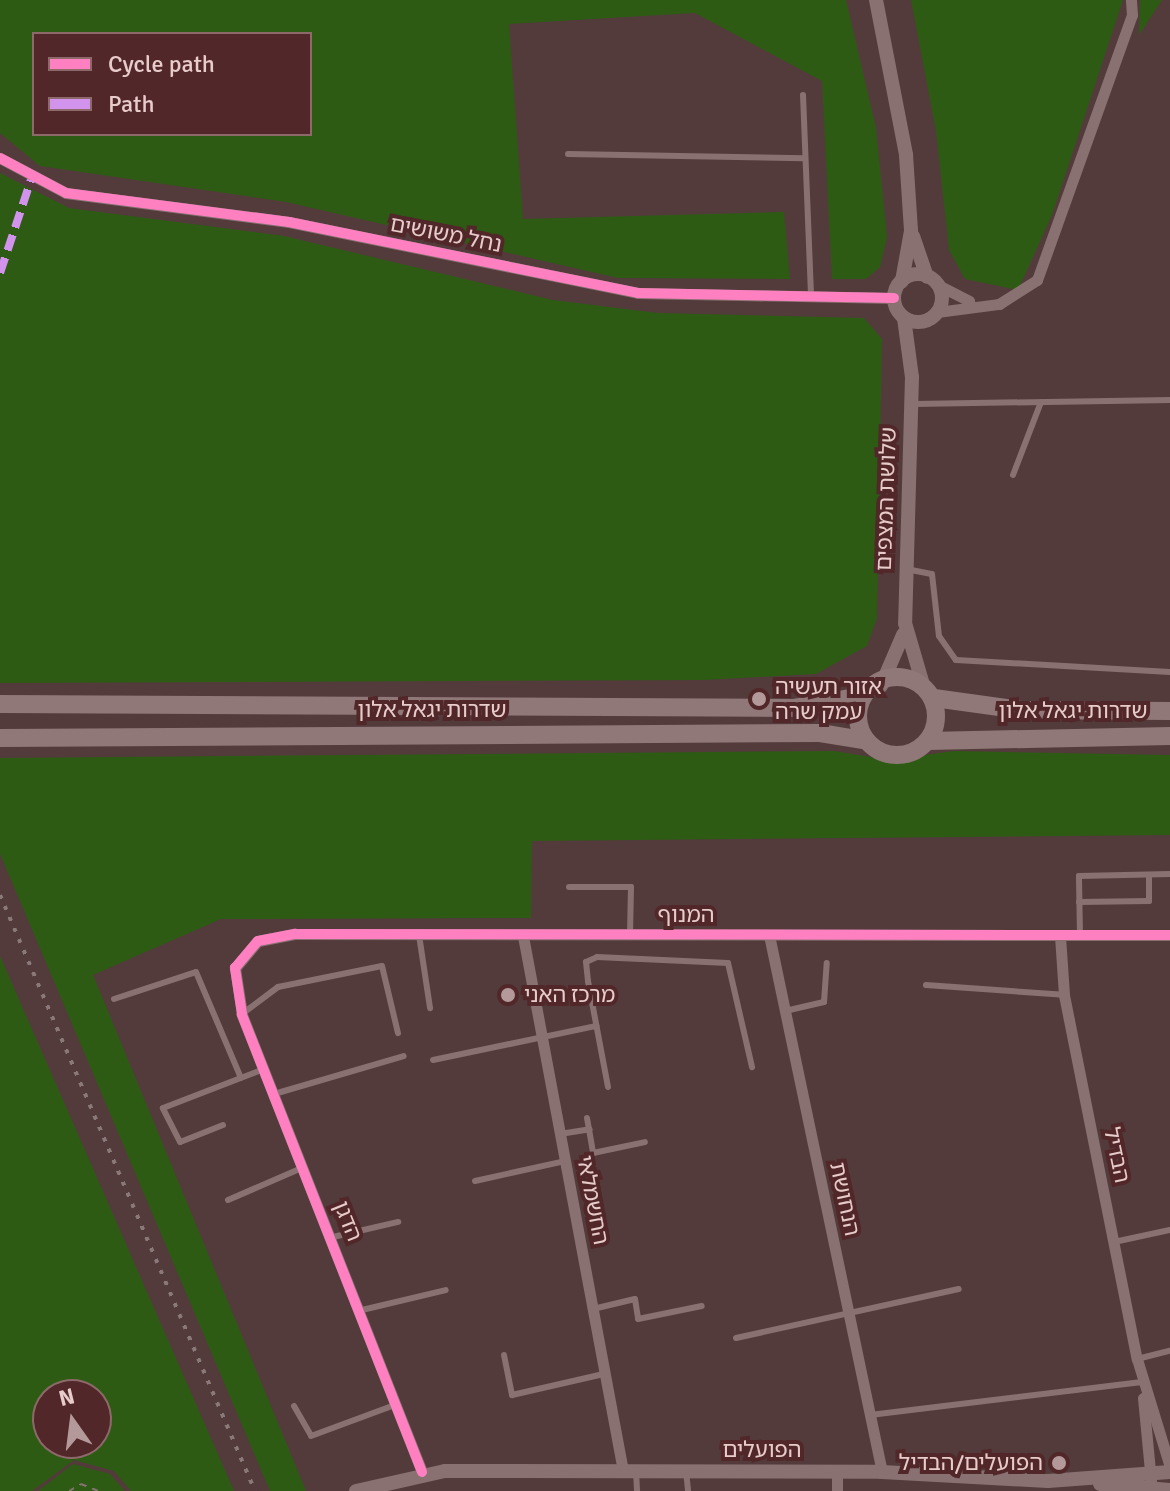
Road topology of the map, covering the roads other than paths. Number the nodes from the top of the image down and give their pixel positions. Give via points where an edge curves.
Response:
1 (876, 0) edge
2 (1131, 0) edge
3 (803, 95) dead end
4 (568, 154) dead end
5 (0, 158) edge
6 (805, 158) junction
7 (911, 231) junction
8 (902, 281) junction
9 (932, 281) junction
10 (811, 298) junction
11 (894, 298) junction
12 (974, 303) junction
13 (932, 316) junction
14 (904, 318) junction
15 (912, 377) junction
16 (1170, 400) edge
17 (1041, 402) junction
18 (911, 404) junction
19 (1013, 475) dead end
20 (906, 569) junction
21 (905, 623) junction
22 (1170, 672) edge
23 (881, 686) junction
24 (929, 693) junction
25 (861, 696) junction
26 (0, 704) edge
27 (1170, 711) edge
28 (1170, 736) edge
29 (0, 738) edge
30 (863, 740) junction
31 (928, 741) junction
32 (1170, 874) edge
33 (1149, 875) junction
34 (569, 887) dead end
35 (1079, 902) junction
36 (419, 935) junction
37 (630, 935) junction
38 (769, 935) junction
39 (1170, 935) edge
40 (523, 936) junction
41 (1060, 936) junction
42 (1080, 936) junction
43 (827, 963) dead end
44 (926, 985) dead end
45 (234, 987) joint
46 (1064, 995) junction
47 (114, 999) dead end
48 (430, 1008) dead end
49 (785, 1011) junction
50 (242, 1014) junction
51 (596, 1026) junction
52 (398, 1033) dead end
53 (542, 1036) junction
54 (404, 1056) dead end
55 (433, 1060) dead end
56 (752, 1067) dead end
57 (264, 1069) junction
58 (241, 1078) junction
59 (608, 1087) dead end
60 (274, 1094) junction
61 (587, 1118) dead end
62 (223, 1125) dead end
63 (590, 1129) junction
64 (560, 1134) junction
65 (645, 1142) dead end
66 (565, 1161) junction
67 (304, 1167) junction
68 (475, 1181) dead end
69 (228, 1200) dead end
70 (398, 1222) dead end
71 (1170, 1230) edge
72 (333, 1237) junction
73 (1114, 1242) junction
74 (959, 1289) dead end
75 (446, 1290) dead end
76 (702, 1306) dead end
77 (593, 1309) junction
78 (362, 1310) junction
79 (849, 1314) junction
80 (736, 1338) dead end
81 (1170, 1351) edge
82 (504, 1355) dead end
83 (1137, 1359) junction
84 (605, 1374) junction
85 (1142, 1382) junction
86 (400, 1402) junction
87 (294, 1406) dead end
88 (870, 1415) junction
89 (1170, 1469) edge
90 (630, 1471) junction
91 (686, 1471) junction
92 (422, 1472) junction
93 (837, 1472) junction
94 (882, 1472) junction
95 (957, 1484) edge
96 (1150, 1484) edge
97 (1170, 1490) edge
98 (356, 1491) edge
99 (637, 1491) edge
100 (688, 1491) edge
101 (837, 1491) edge

1 - 7 street via 899,108
2 - 12 street via 1132,15 1037,280 999,304
3 - 6 lane
4 - 6 lane
5 - 10 street, נחל משושים via 66,193 289,222 638,293
6 - 10 lane
7 - 8 street
7 - 9 street
8 - 9 street
8 - 11 street
9 - 12 street
9 - 13 street, שלושת המצפים
10 - 11 street, נחל משושים
11 - 14 street, שלושת המצפים
12 - 13 street
13 - 14 street
13 - 15 street, שלושת המצפים
14 - 15 street, שלושת המצפים
15 - 18 street, שלושת המצפים
16 - 17 lane
17 - 18 lane
17 - 19 lane
18 - 20 street, שלושת המצפים
20 - 21 street, שלושת המצפים
20 - 22 lane via 932,574 939,636 956,660
21 - 23 street, שלושת המצפים via 898,657
21 - 24 street, שלושת המצפים
23 - 24 highway
23 - 25 highway
24 - 27 highway, שדרות יגאל אלון via 1020,710
24 - 31 highway via 940,724
25 - 26 highway, שדרות יגאל אלון via 793,708
25 - 30 highway via 853,718
28 - 31 highway, שדרות יגאל אלון
29 - 30 highway, שדרות יגאל אלון via 820,733
30 - 31 highway via 894,751
32 - 33 lane
33 - 35 lane via 1079,876
33 - 35 lane via 1149,901
34 - 37 lane via 631,887
35 - 42 lane
36 - 40 street, המנוף
36 - 45 street, המנוף via 276,935 243,953
36 - 48 lane
37 - 38 street, המנוף
37 - 40 street, המנוף
38 - 41 street, המנוף
38 - 49 street, הנחושת
39 - 42 street, המנוף
40 - 53 street, החשמלאי
41 - 42 street, המנוף
41 - 46 street, הבדיל
43 - 49 lane via 824,1002
44 - 46 lane
45 - 50 street, הדגן
46 - 73 street, הבדיל
47 - 58 lane via 196,972
49 - 79 street, הנחושת
50 - 52 lane via 278,987 382,966
50 - 57 street, הדגן
51 - 53 lane
51 - 56 lane via 586,962 715,958 733,972
51 - 59 lane
53 - 55 lane
53 - 64 street, החשמלאי
54 - 60 lane
57 - 58 lane
57 - 60 street, הדגן
58 - 62 lane via 163,1108 180,1142
60 - 67 street, הדגן
61 - 63 lane
63 - 64 lane
63 - 65 lane via 593,1153
64 - 66 street, החשמלאי
66 - 68 lane
66 - 77 street, החשמלאי
67 - 69 lane
67 - 72 street, הדגן
70 - 72 lane
71 - 73 lane
72 - 78 street, הדגן
73 - 83 street, הבדיל
74 - 79 lane
75 - 78 lane
76 - 77 lane via 638,1319 635,1299
77 - 84 street, החשמלאי
78 - 86 street, הדגן
79 - 80 lane
79 - 88 street, הנחושת
81 - 83 lane
82 - 84 lane via 512,1395
83 - 85 street, הבדיל
84 - 90 street, החשמלאי
85 - 88 lane
85 - 89 street, הבדיל
85 - 96 street, הבדיל
86 - 87 lane via 311,1436
86 - 92 street, הדגן
88 - 94 street, הנחושת
89 - 96 street
90 - 91 street, הפועלים
90 - 92 street, הפועלים
90 - 99 lane
91 - 93 street, הפועלים
91 - 100 lane
92 - 98 street, הפועלים
93 - 94 street, הפועלים
93 - 101 street
94 - 95 street, הפועלים
95 - 96 street, הפועלים
96 - 97 street

